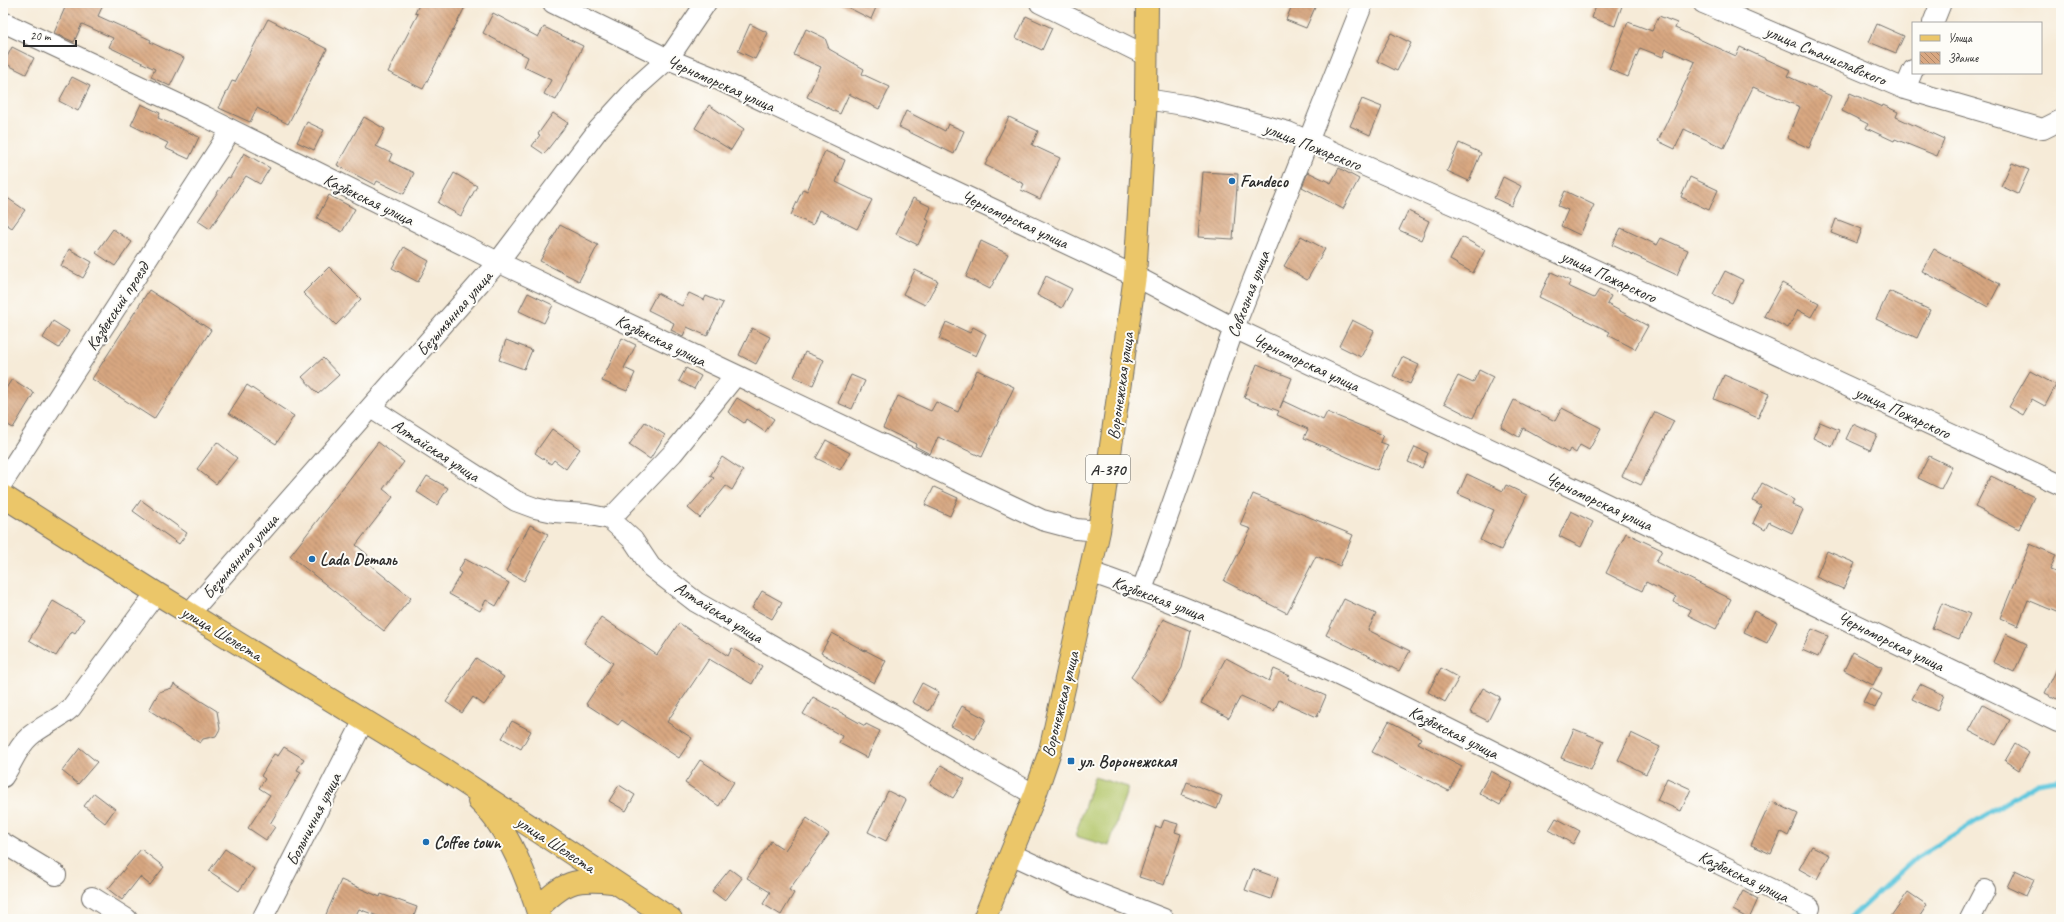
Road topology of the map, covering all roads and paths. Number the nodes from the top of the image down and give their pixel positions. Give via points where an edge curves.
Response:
1 (553, 3) edge
2 (706, 3) edge
3 (1040, 3) edge
4 (1147, 3) edge
5 (1363, 3) edge
6 (1703, 3) edge
7 (1941, 3) edge
8 (3, 22) edge
9 (1933, 22) edge
10 (1148, 56) junction
11 (668, 59) junction
12 (1912, 72) edge
13 (1905, 89) junction
14 (1146, 99) junction
15 (2061, 120) edge
16 (231, 130) junction
17 (1308, 141) junction
18 (498, 262) junction
19 (1136, 276) junction
20 (1234, 328) junction
21 (736, 376) junction
22 (371, 408) junction
23 (3, 482) edge
24 (2061, 485) edge
25 (3, 496) edge
26 (610, 520) junction
27 (1099, 531) junction
28 (1090, 572) junction
29 (1142, 590) junction
30 (156, 593) junction
31 (190, 613) junction
32 (364, 720) junction
33 (2058, 722) dead end
34 (442, 768) junction
35 (3, 777) edge
36 (1035, 795) junction
37 (3, 843) edge
38 (1011, 854) junction
39 (56, 876) dead end
40 (614, 882) junction
41 (1985, 890) dead end
42 (92, 897) dead end
43 (1810, 908) dead end
44 (538, 914) edge
45 (127, 919) edge
46 (262, 919) edge
47 (671, 919) edge
48 (984, 919) edge
49 (1164, 919) edge
50 (1970, 919) edge

1 - 11 street, Черноморская улица
2 - 11 street, Безымянная улица
3 - 10 street
4 - 10 main road, Воронежская улица / А-370
5 - 17 street, Совхозная улица
6 - 13 street, улица Станиславского
7 - 9 street
8 - 16 street, Казбекская улица
10 - 14 main road, Воронежская улица / А-370
11 - 18 street, Безымянная улица via 640,84 598,130
11 - 19 street, Черноморская улица via 731,86
12 - 13 street
13 - 15 street, улица Станиславского via 2043,129
14 - 17 street, улица Пожарского via 1190,106 1250,121
14 - 19 main road, Воронежская улица / А-370
16 - 18 street, Казбекская улица
16 - 23 street, Казбекский проезд
17 - 20 street, Совхозная улица
17 - 24 street, улица Пожарского via 1472,213
18 - 21 street, Казбекская улица
18 - 22 street, Безымянная улица
19 - 20 street, Черноморская улица
19 - 27 main road, Воронежская улица / А-370
20 - 29 street, Совхозная улица
20 - 33 street, Черноморская улица via 1603,502
21 - 26 street via 673,453
21 - 27 street, Казбекская улица via 1042,520
22 - 26 street, Алтайская улица via 516,501 548,510 586,514
22 - 31 street, Безымянная улица
25 - 30 main road, улица Шелеста
26 - 36 street, Алтайская улица via 633,540 651,567 696,602
27 - 28 main road, Воронежская улица / А-370
28 - 29 street, Казбекская улица
28 - 36 main road, Воронежская улица / А-370 via 1050,751
29 - 43 street, Казбекская улица via 1314,662 1658,835
30 - 31 main road, улица Шелеста
30 - 35 street via 71,708 60,718 30,736 16,751
31 - 32 main road, улица Шелеста
32 - 34 main road, улица Шелеста
32 - 46 street, Больничная улица
34 - 40 main road, улица Шелеста
34 - 44 main road, улица Шелеста via 481,803 497,823 523,874
36 - 38 main road, Воронежская улица / А-370
37 - 39 street
38 - 48 main road, Воронежская улица / А-370
38 - 49 street via 1082,887
40 - 44 main road via 573,882 558,890
40 - 47 main road, улица Шелеста
41 - 50 street
42 - 45 street

